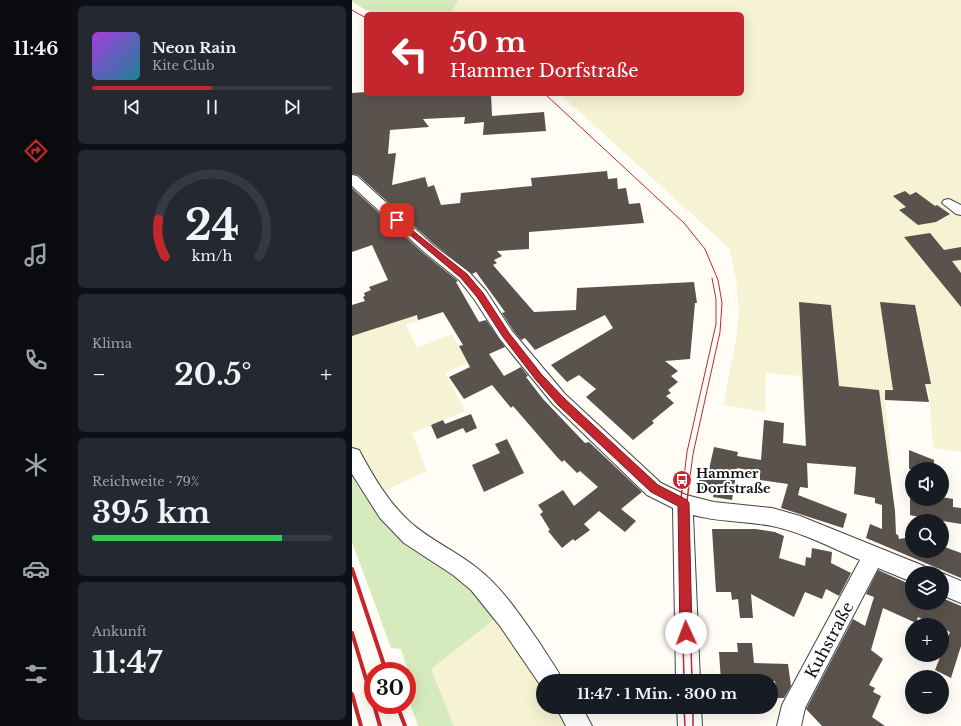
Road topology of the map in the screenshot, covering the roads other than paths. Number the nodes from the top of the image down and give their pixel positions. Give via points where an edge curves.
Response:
1 (352, 179) edge
2 (949, 203) dead end
3 (961, 211) edge
4 (352, 456) edge
5 (683, 503) junction
6 (874, 555) junction
7 (905, 568) edge
8 (949, 587) edge
9 (961, 592) edge
10 (545, 674) edge
11 (688, 674) edge
12 (572, 714) edge
13 (689, 714) edge
14 (580, 726) edge
15 (690, 726) edge
16 (789, 726) edge

1 - 5 street via 428,248 464,276 480,295 506,335 562,402 654,489
2 - 3 street
4 - 10 street via 375,493 403,528 460,568 496,602
5 - 6 street via 714,511 772,516
5 - 11 street
6 - 7 street
6 - 16 street, Kuhstraße via 794,705
8 - 9 street
12 - 14 street
13 - 15 street

